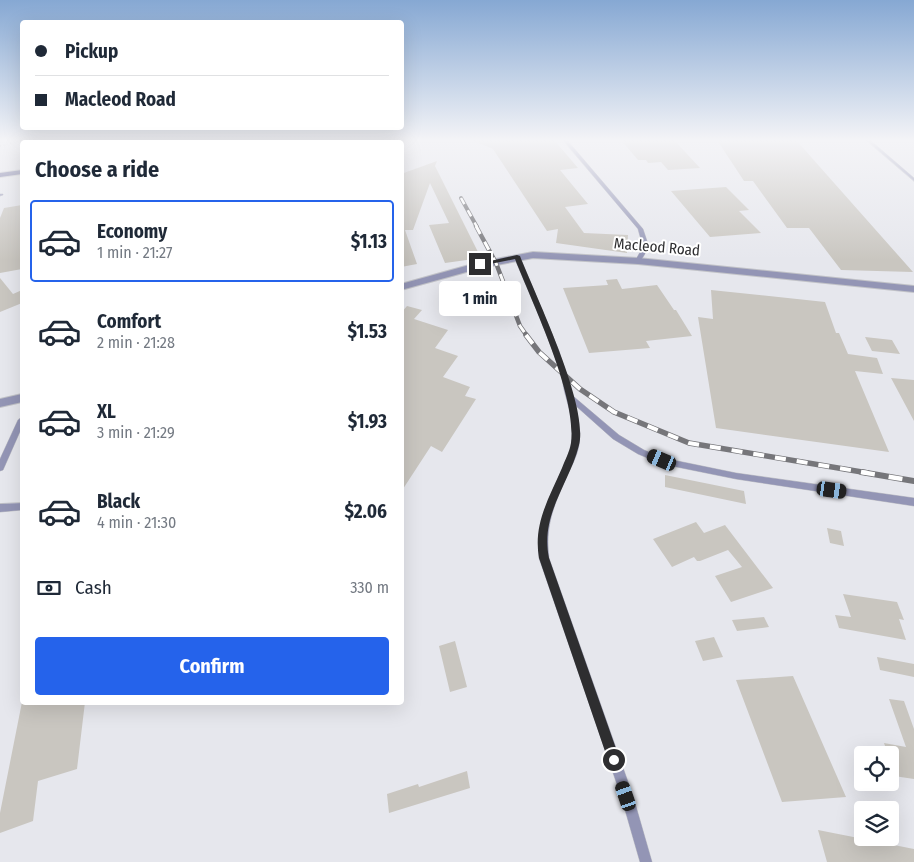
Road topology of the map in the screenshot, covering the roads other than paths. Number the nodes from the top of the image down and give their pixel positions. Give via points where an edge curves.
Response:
1 (599, 180) edge
2 (517, 256) junction
3 (638, 261) junction
4 (404, 286) edge
5 (914, 289) edge
6 (569, 396) junction
7 (20, 398) edge
8 (0, 403) edge
9 (20, 424) edge
10 (0, 468) edge
11 (914, 502) edge
12 (20, 507) edge
13 (0, 508) edge
14 (646, 862) edge

1 - 3 lane via 640,229 646,247
2 - 3 street, Macleod Road
2 - 4 street, Macleod Road
2 - 6 lane via 564,374
3 - 5 street, Macleod Road
6 - 11 lane via 616,437 662,460 736,476
6 - 14 lane via 575,423 575,444 543,525 541,543
7 - 8 street
9 - 10 lane
12 - 13 lane

